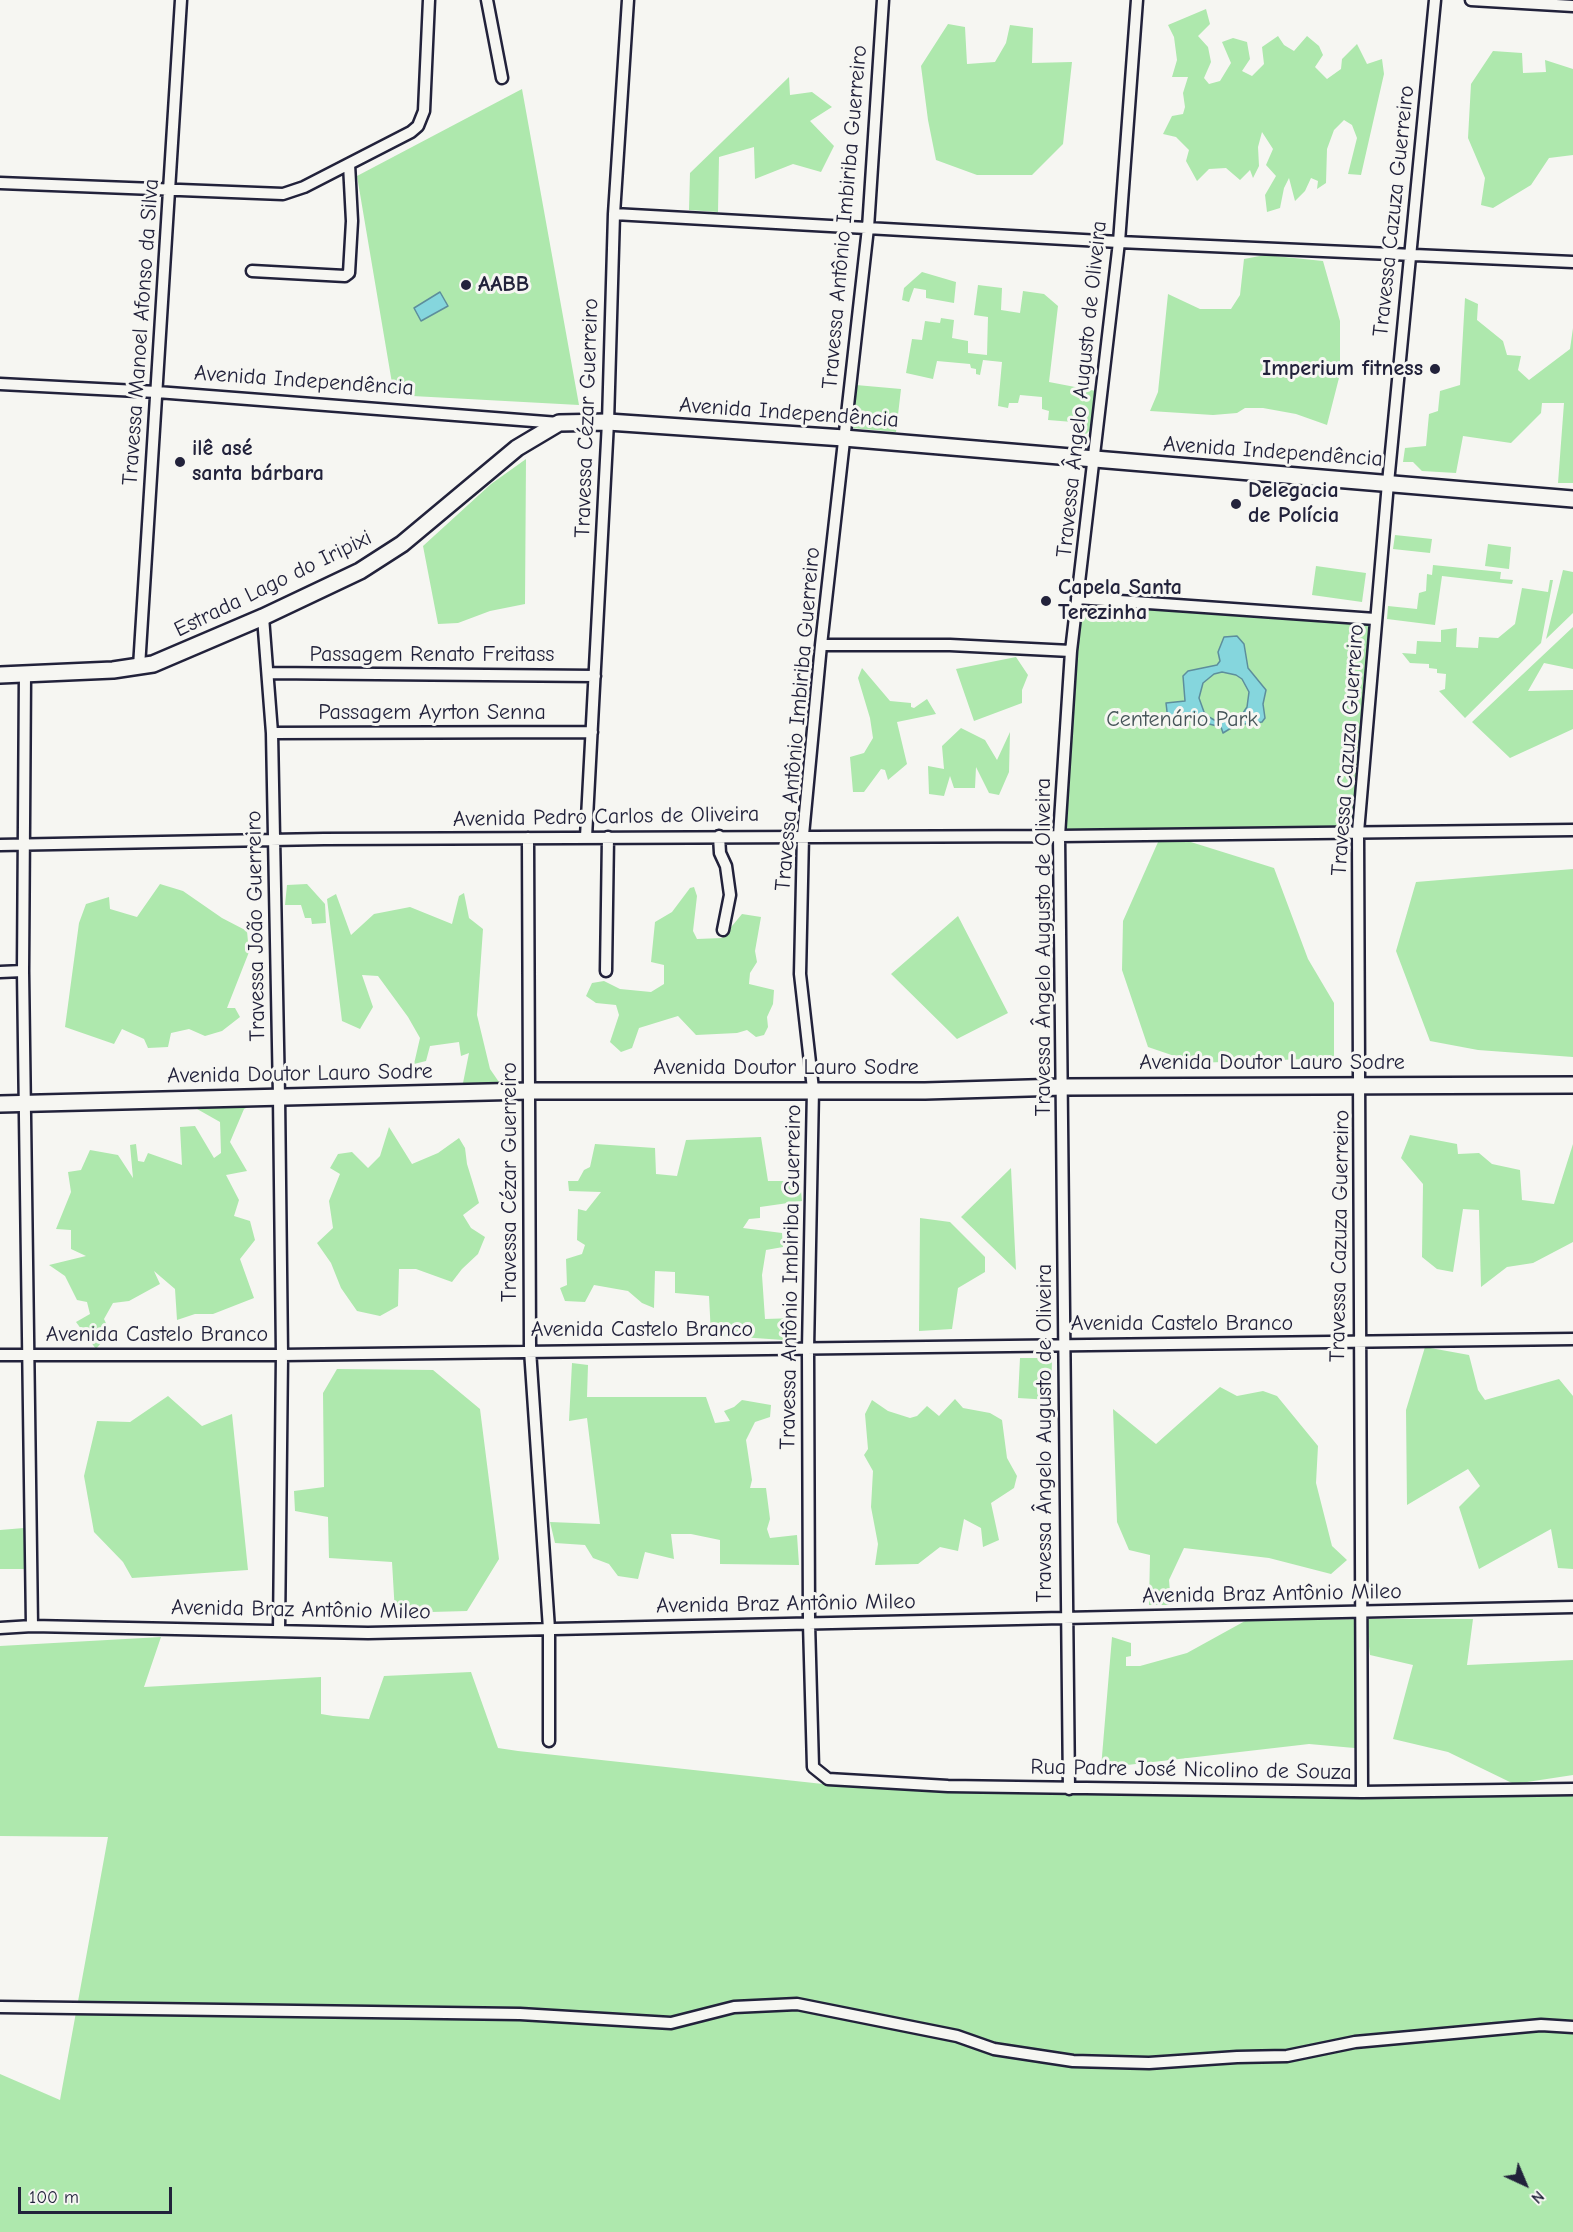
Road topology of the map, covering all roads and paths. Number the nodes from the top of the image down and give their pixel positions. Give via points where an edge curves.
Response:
1 (181, 0) edge
2 (429, 0) edge
3 (487, 0) edge
4 (628, 0) edge
5 (883, 0) edge
6 (1137, 0) edge
7 (1435, 0) edge
8 (1471, 0) edge
9 (1573, 6) edge
10 (502, 78) dead end
11 (348, 164) junction
12 (0, 183) edge
13 (171, 192) junction
14 (614, 214) junction
15 (868, 228) junction
16 (1119, 242) junction
17 (1409, 254) junction
18 (1573, 262) edge
19 (252, 271) dead end
20 (0, 384) edge
21 (157, 392) junction
22 (608, 422) junction
23 (559, 423) junction
24 (844, 438) junction
25 (1092, 461) junction
26 (1388, 483) junction
27 (1573, 499) edge
28 (1077, 598) junction
29 (264, 617) junction
30 (1375, 619) junction
31 (821, 645) junction
32 (1071, 651) junction
33 (139, 667) junction
34 (25, 674) junction
35 (269, 674) junction
36 (0, 675) edge
37 (595, 676) junction
38 (592, 732) junction
39 (272, 733) junction
40 (1573, 830) edge
41 (1358, 832) junction
42 (803, 835) junction
43 (718, 836) junction
44 (1059, 836) junction
45 (586, 837) junction
46 (608, 837) junction
47 (528, 838) junction
48 (272, 842) junction
49 (22, 844) junction
50 (0, 845) edge
51 (723, 930) dead end
52 (23, 971) junction
53 (606, 971) dead end
54 (0, 972) edge
55 (1361, 1085) junction
56 (1573, 1085) edge
57 (1063, 1087) junction
58 (813, 1089) junction
59 (529, 1091) junction
60 (279, 1096) junction
61 (0, 1104) edge
62 (26, 1104) junction
63 (1573, 1339) edge
64 (1358, 1342) junction
65 (1063, 1344) junction
66 (808, 1349) junction
67 (531, 1350) junction
68 (28, 1354) junction
69 (0, 1355) edge
70 (282, 1355) junction
71 (1573, 1607) edge
72 (1361, 1611) junction
73 (1066, 1617) junction
74 (809, 1623) junction
75 (32, 1626) junction
76 (0, 1628) edge
77 (549, 1629) junction
78 (279, 1631) junction
79 (549, 1741) dead end
80 (813, 1767) joint
81 (1069, 1789) junction
82 (1573, 1789) edge
83 (1362, 1792) junction
84 (0, 2007) edge
85 (1573, 2026) edge

1 - 13 street, Travessa Manoel Afonso da Silva
2 - 11 street via 422,119 411,132
3 - 10 street
4 - 14 street, Travessa Cézar Guerreiro
5 - 15 street, Travessa Antônio Imbiriba Guerreiro
6 - 16 street, Travessa Ângelo Augusto de Oliveira
7 - 17 street, Travessa Cazuza Guerreiro
8 - 9 street
11 - 13 street via 283,194
11 - 19 street via 352,221 349,273 345,276
12 - 13 street
13 - 21 street, Travessa Manoel Afonso da Silva
14 - 15 street
14 - 22 street, Travessa Cézar Guerreiro
15 - 16 street
15 - 24 street, Travessa Antônio Imbiriba Guerreiro
16 - 17 street
16 - 25 street, Travessa Ângelo Augusto de Oliveira
17 - 18 street
17 - 26 street, Travessa Cazuza Guerreiro
20 - 21 street, Avenida Independência
21 - 23 street, Avenida Independência
21 - 33 street, Travessa Manoel Afonso da Silva
22 - 23 street, Avenida Independência
22 - 24 street, Avenida Independência
22 - 37 street, Travessa Cézar Guerreiro
23 - 29 street, Estrada Lago do Iripixi via 517,448 402,544 360,571
24 - 25 street, Avenida Independência
24 - 31 street, Travessa Antônio Imbiriba Guerreiro
25 - 26 street, Avenida Independência
25 - 28 street, Travessa Ângelo Augusto de Oliveira
26 - 27 street, Avenida Independência
26 - 30 street, Travessa Cazuza Guerreiro
28 - 30 street
28 - 32 street, Travessa Ângelo Augusto de Oliveira
29 - 33 street, Estrada Lago do Iripixi via 165,661
29 - 35 street, Travessa João Guerreiro
30 - 41 street, Travessa Cazuza Guerreiro
31 - 32 street via 950,645
31 - 42 street, Travessa Antônio Imbiriba Guerreiro
32 - 44 street, Travessa Ângelo Augusto de Oliveira
33 - 34 street, Estrada Lago do Iripixi
34 - 36 street, Estrada Lago do Iripixi
34 - 49 street
35 - 37 street, Passagem Renato Freitass
35 - 39 street, Travessa João Guerreiro
37 - 38 street, Travessa Cézar Guerreiro
38 - 39 street, Passagem Ayrton Senna
38 - 45 street, Travessa Cézar Guerreiro
39 - 48 street, Travessa João Guerreiro
40 - 41 street, Avenida Pedro Carlos de Oliveira
41 - 44 street, Avenida Pedro Carlos de Oliveira
41 - 55 street, Travessa Cazuza Guerreiro
42 - 43 street, Avenida Pedro Carlos de Oliveira
42 - 44 street, Avenida Pedro Carlos de Oliveira
42 - 58 street, Travessa Antônio Imbiriba Guerreiro via 800,975
43 - 46 street, Avenida Pedro Carlos de Oliveira
43 - 51 street via 730,894
44 - 57 street, Travessa Ângelo Augusto de Oliveira
45 - 46 street, Avenida Pedro Carlos de Oliveira
45 - 47 street, Avenida Pedro Carlos de Oliveira
46 - 53 street
47 - 48 street, Avenida Pedro Carlos de Oliveira
47 - 59 street, Travessa Cézar Guerreiro
48 - 49 street, Avenida Pedro Carlos de Oliveira
48 - 60 street, Travessa João Guerreiro
49 - 50 street, Avenida Pedro Carlos de Oliveira
49 - 52 street
52 - 54 street
52 - 62 street
55 - 56 street, Avenida Doutor Lauro Sodre
55 - 57 street, Avenida Doutor Lauro Sodre
55 - 64 street, Travessa Cazuza Guerreiro
57 - 58 street, Avenida Doutor Lauro Sodre
57 - 65 street, Travessa Ângelo Augusto de Oliveira
58 - 59 street, Avenida Doutor Lauro Sodre
58 - 66 street, Travessa Antônio Imbiriba Guerreiro
59 - 60 street, Avenida Doutor Lauro Sodre
59 - 67 street, Travessa Cézar Guerreiro
60 - 62 street, Avenida Doutor Lauro Sodre
60 - 70 street, Travessa João Guerreiro
61 - 62 street, Avenida Doutor Lauro Sodre
62 - 68 street
63 - 64 street, Avenida Castelo Branco
64 - 65 street, Avenida Castelo Branco
64 - 72 street, Travessa Cazuza Guerreiro
65 - 66 street, Avenida Castelo Branco
65 - 73 street, Travessa Ângelo Augusto de Oliveira
66 - 67 street, Avenida Castelo Branco
66 - 74 street, Travessa Antônio Imbiriba Guerreiro
67 - 70 street, Avenida Castelo Branco
67 - 77 street, Travessa Cézar Guerreiro
68 - 69 street, Avenida Castelo Branco
68 - 70 street, Avenida Castelo Branco
68 - 75 street
70 - 78 street, Travessa João Guerreiro
71 - 72 street, Avenida Braz Antônio Mileo
72 - 73 street, Avenida Braz Antônio Mileo
72 - 83 street, Travessa Cazuza Guerreiro
73 - 74 street, Avenida Braz Antônio Mileo
73 - 81 street, Travessa Ângelo Augusto de Oliveira
74 - 77 street, Avenida Braz Antônio Mileo
74 - 80 street, Travessa Antônio Imbiriba Guerreiro
75 - 76 street, Avenida Braz Antônio Mileo
75 - 78 street, Avenida Braz Antônio Mileo
77 - 78 street, Avenida Braz Antônio Mileo
77 - 79 street, Travessa Cézar Guerreiro
80 - 81 street, Rua Padre José Nicolino de Souza via 828,1779
81 - 83 street, Rua Padre José Nicolino de Souza
82 - 83 street, Rua Padre José Nicolino de Souza
84 - 85 street via 520,2013 671,2023 734,2007 797,2004 957,2036 994,2049 1073,2061 1149,2063 1287,2056 1377,2040 1542,2025

